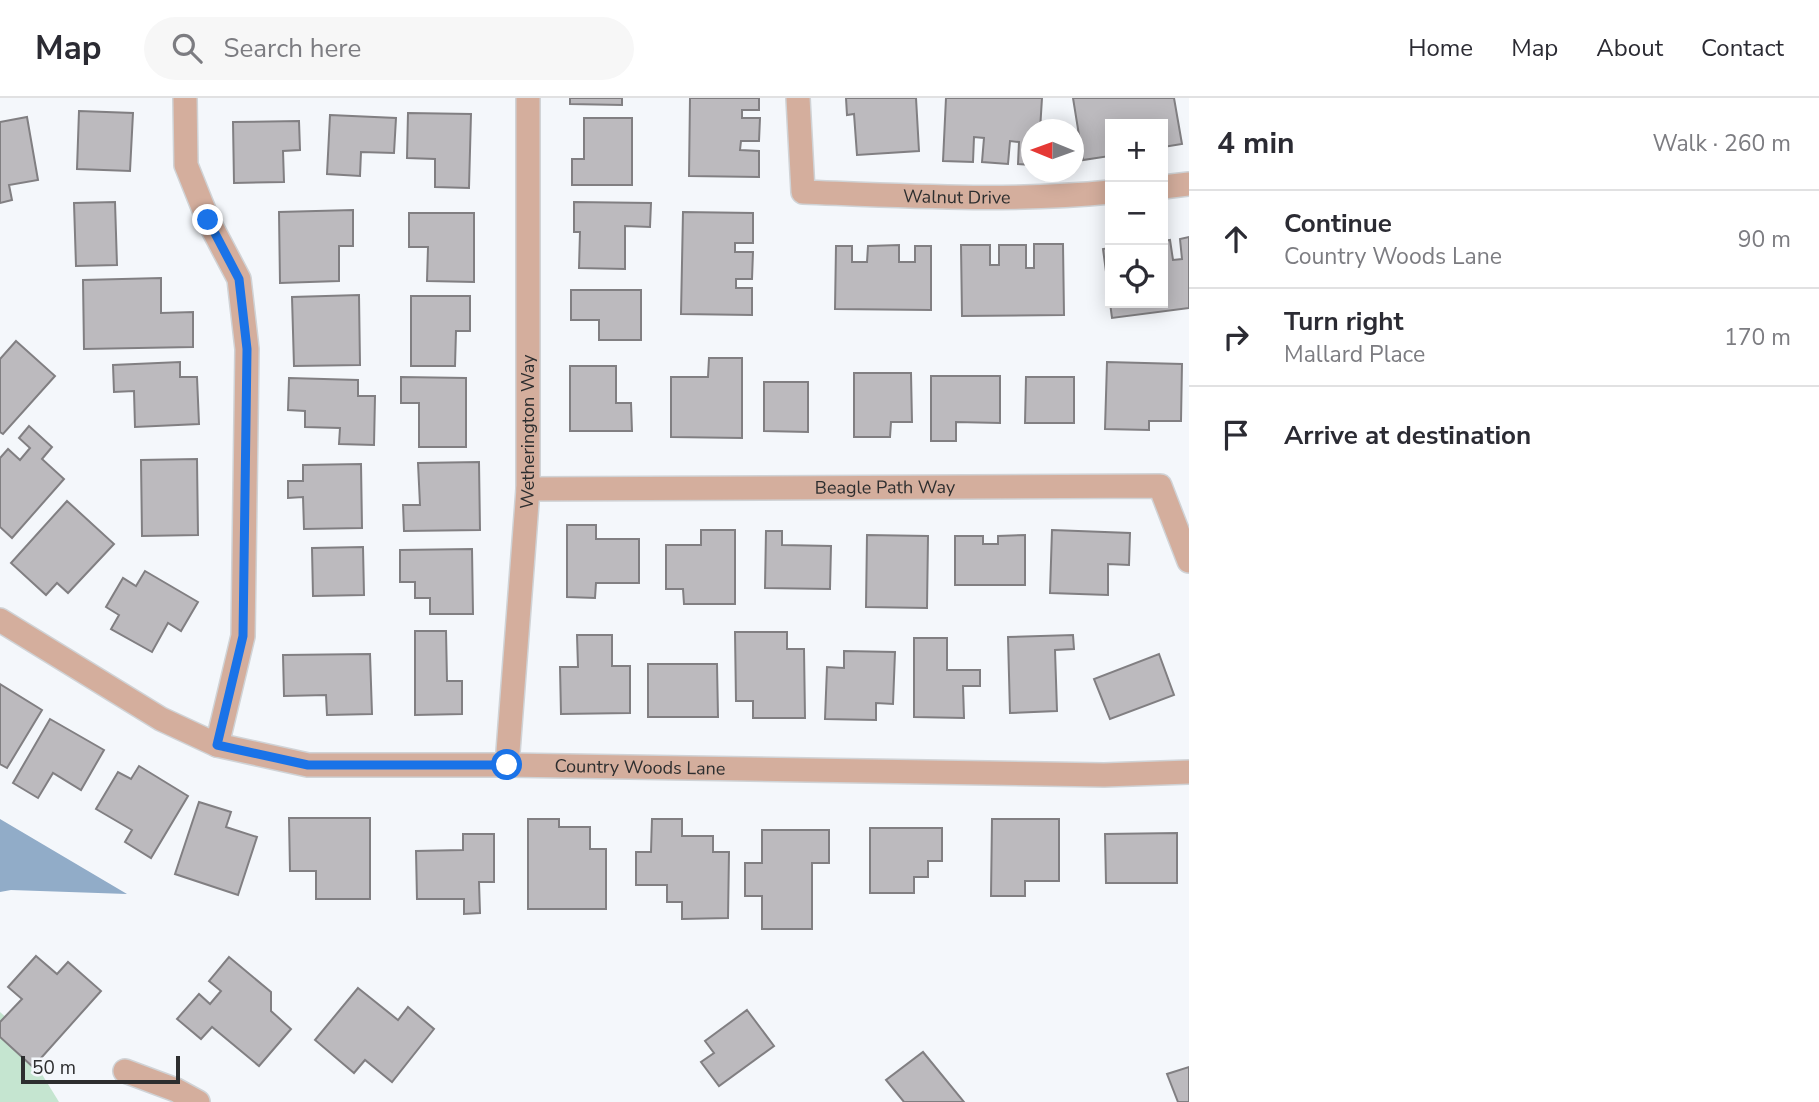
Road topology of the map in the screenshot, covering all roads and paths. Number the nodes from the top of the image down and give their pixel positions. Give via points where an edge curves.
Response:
1 (185, 98) edge
2 (528, 98) edge
3 (798, 98) edge
4 (1189, 184) edge
5 (1168, 186) edge
6 (1105, 192) edge
7 (528, 489) junction
8 (1189, 561) edge
9 (0, 620) edge
10 (217, 745) junction
11 (507, 765) junction
12 (1189, 772) edge
13 (125, 1071) dead end
14 (198, 1102) edge

1 - 10 street via 186,165 239,279 247,349 243,636
2 - 7 street, Wetherington Way
3 - 6 street, Walnut Drive via 803,192 925,197
4 - 5 street
7 - 8 street, Beagle Path Way via 1160,486
7 - 11 street, Wetherington Way
9 - 10 street, Country Woods Lane via 161,719
10 - 11 street, Country Woods Lane via 308,765
11 - 12 street, Country Woods Lane via 1104,775
13 - 14 street

